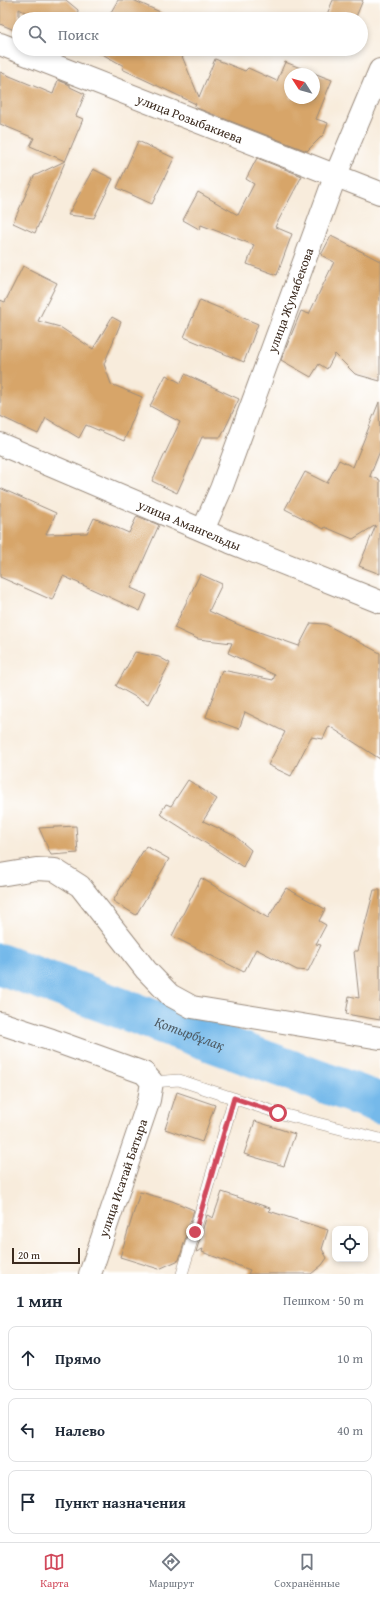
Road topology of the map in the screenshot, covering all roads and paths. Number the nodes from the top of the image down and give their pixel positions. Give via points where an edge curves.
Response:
1 (0, 44) edge
2 (12, 49) edge
3 (30, 56) edge
4 (380, 70) edge
5 (335, 177) junction
6 (380, 193) edge
7 (0, 444) edge
8 (203, 530) junction
9 (380, 602) edge
10 (0, 875) edge
11 (0, 1023) edge
12 (380, 1038) edge
13 (152, 1082) junction
14 (234, 1098) junction
15 (380, 1139) edge
16 (90, 1274) edge
17 (182, 1274) edge

1 - 2 street, улица Розыбакиева
3 - 5 street, улица Розыбакиева
4 - 5 street, улица Жумабекова
5 - 6 street, улица Розыбакиева
5 - 8 street, улица Жумабекова via 224,481
7 - 8 street, улица Амангельды
8 - 9 street, улица Амангельды
10 - 12 street via 36,869 55,870 80,886 146,970 170,995 192,1007
11 - 13 street via 144,1073
13 - 14 lane via 179,1080
13 - 16 street, улица Исатай Батыра via 149,1100
14 - 15 lane via 278,1113
14 - 17 lane

